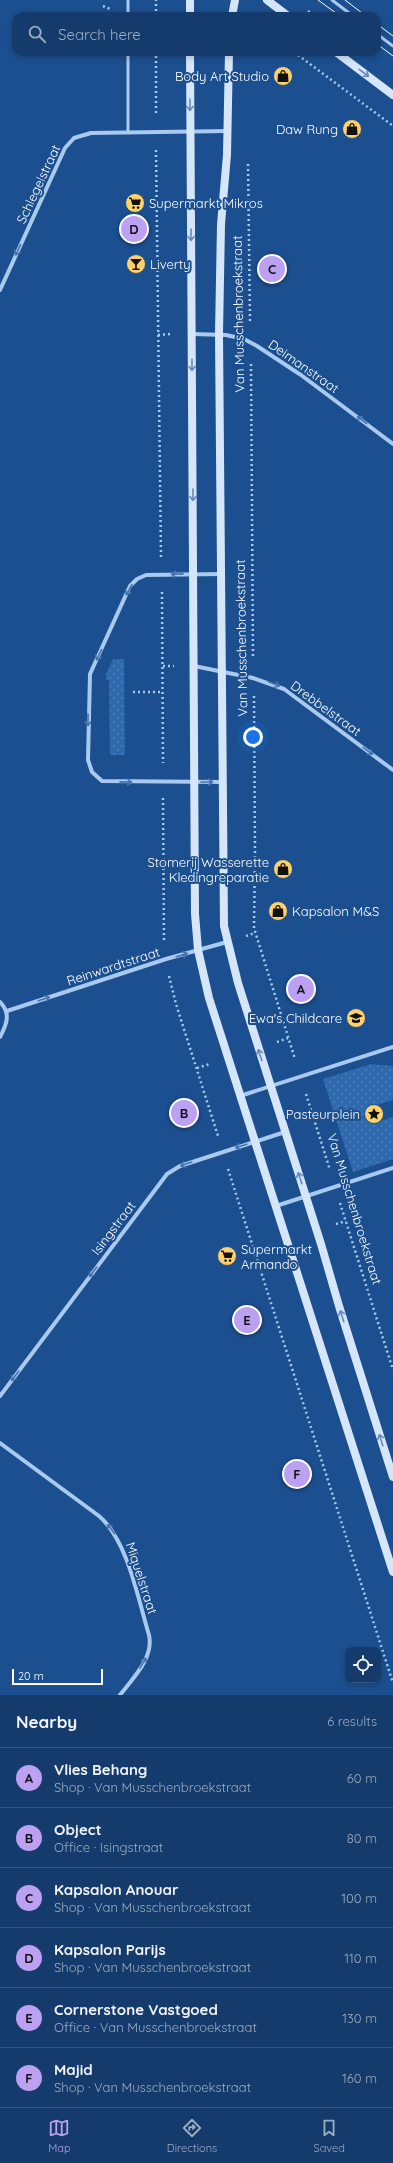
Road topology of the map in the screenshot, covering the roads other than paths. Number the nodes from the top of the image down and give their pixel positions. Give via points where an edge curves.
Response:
1 (128, 0) edge
2 (190, 0) edge
3 (235, 0) edge
4 (267, 0) edge
5 (332, 0) edge
6 (128, 12) edge
7 (190, 12) edge
8 (233, 12) edge
9 (283, 12) edge
10 (348, 12) edge
11 (381, 37) edge
12 (393, 46) edge
13 (128, 56) edge
14 (190, 56) edge
15 (229, 56) edge
16 (341, 56) edge
17 (393, 95) edge
18 (190, 131) junction
19 (228, 131) junction
20 (128, 132) junction
21 (0, 290) edge
22 (191, 334) junction
23 (219, 334) junction
24 (393, 444) edge
25 (193, 574) junction
26 (221, 574) junction
27 (194, 666) junction
28 (221, 670) junction
29 (393, 770) edge
30 (194, 782) junction
31 (223, 782) junction
32 (226, 942) junction
33 (198, 950) junction
34 (0, 1002) edge
35 (7, 1011) junction
36 (0, 1037) edge
37 (393, 1047) edge
38 (270, 1086) junction
39 (240, 1096) junction
40 (285, 1132) junction
41 (255, 1142) junction
42 (393, 1168) edge
43 (306, 1196) junction
44 (275, 1206) junction
45 (0, 1396) edge
46 (0, 1443) edge
47 (393, 1477) edge
48 (393, 1572) edge
49 (120, 1695) edge

1 - 6 lane
2 - 7 street
3 - 8 street
4 - 9 street
5 - 10 lane
11 - 12 lane
13 - 20 lane
14 -> 18 street
15 - 19 street, Van Musschenbroekstraat
16 -> 17 street
18 - 19 street, Schlegelstraat
18 - 20 street, Schlegelstraat
18 -> 22 street
19 - 23 street, Van Musschenbroekstraat via 221,224
20 -> 21 street, Schlegelstraat via 86,133 74,138 64,151
22 - 23 street, Deimanstraat
22 -> 25 street
24 -> 23 street, Deimanstraat via 301,375 250,342
23 - 26 street, Van Musschenbroekstraat
25 - 26 street, Van Musschenbroekstraat
25 - 27 street
25 -> 30 street, Van Musschenbroekstraat via 146,575 137,579 129,589 90,674 88,760 92,772 102,781
26 - 28 street, Van Musschenbroekstraat
27 - 28 street, Drebbelstraat
27 - 30 street
28 -> 29 street, Drebbelstraat via 284,688
28 - 31 street, Van Musschenbroekstraat
30 -> 31 street, Van Musschenbroekstraat
30 - 33 street via 195,914
31 - 32 street, Van Musschenbroekstraat via 223,915
32 - 33 street, Reinwardtstraat
38 -> 32 street, Van Musschenbroekstraat
35 -> 33 street, Reinwardtstraat
33 - 39 street via 209,998
34 - 35 street
35 - 36 street via 6,1024
37 - 38 street
38 - 39 street
38 - 40 street, Van Musschenbroekstraat
39 - 41 street
40 - 41 street, Isingstraat
43 -> 40 street, Van Musschenbroekstraat
41 - 44 street
41 -> 45 street, Isingstraat via 180,1166 168,1174
42 - 43 street
43 - 44 street
47 -> 43 street, Van Musschenbroekstraat
44 - 48 street
49 -> 46 street, Miquelstraat via 144,1662 150,1644 118,1539 99,1516

